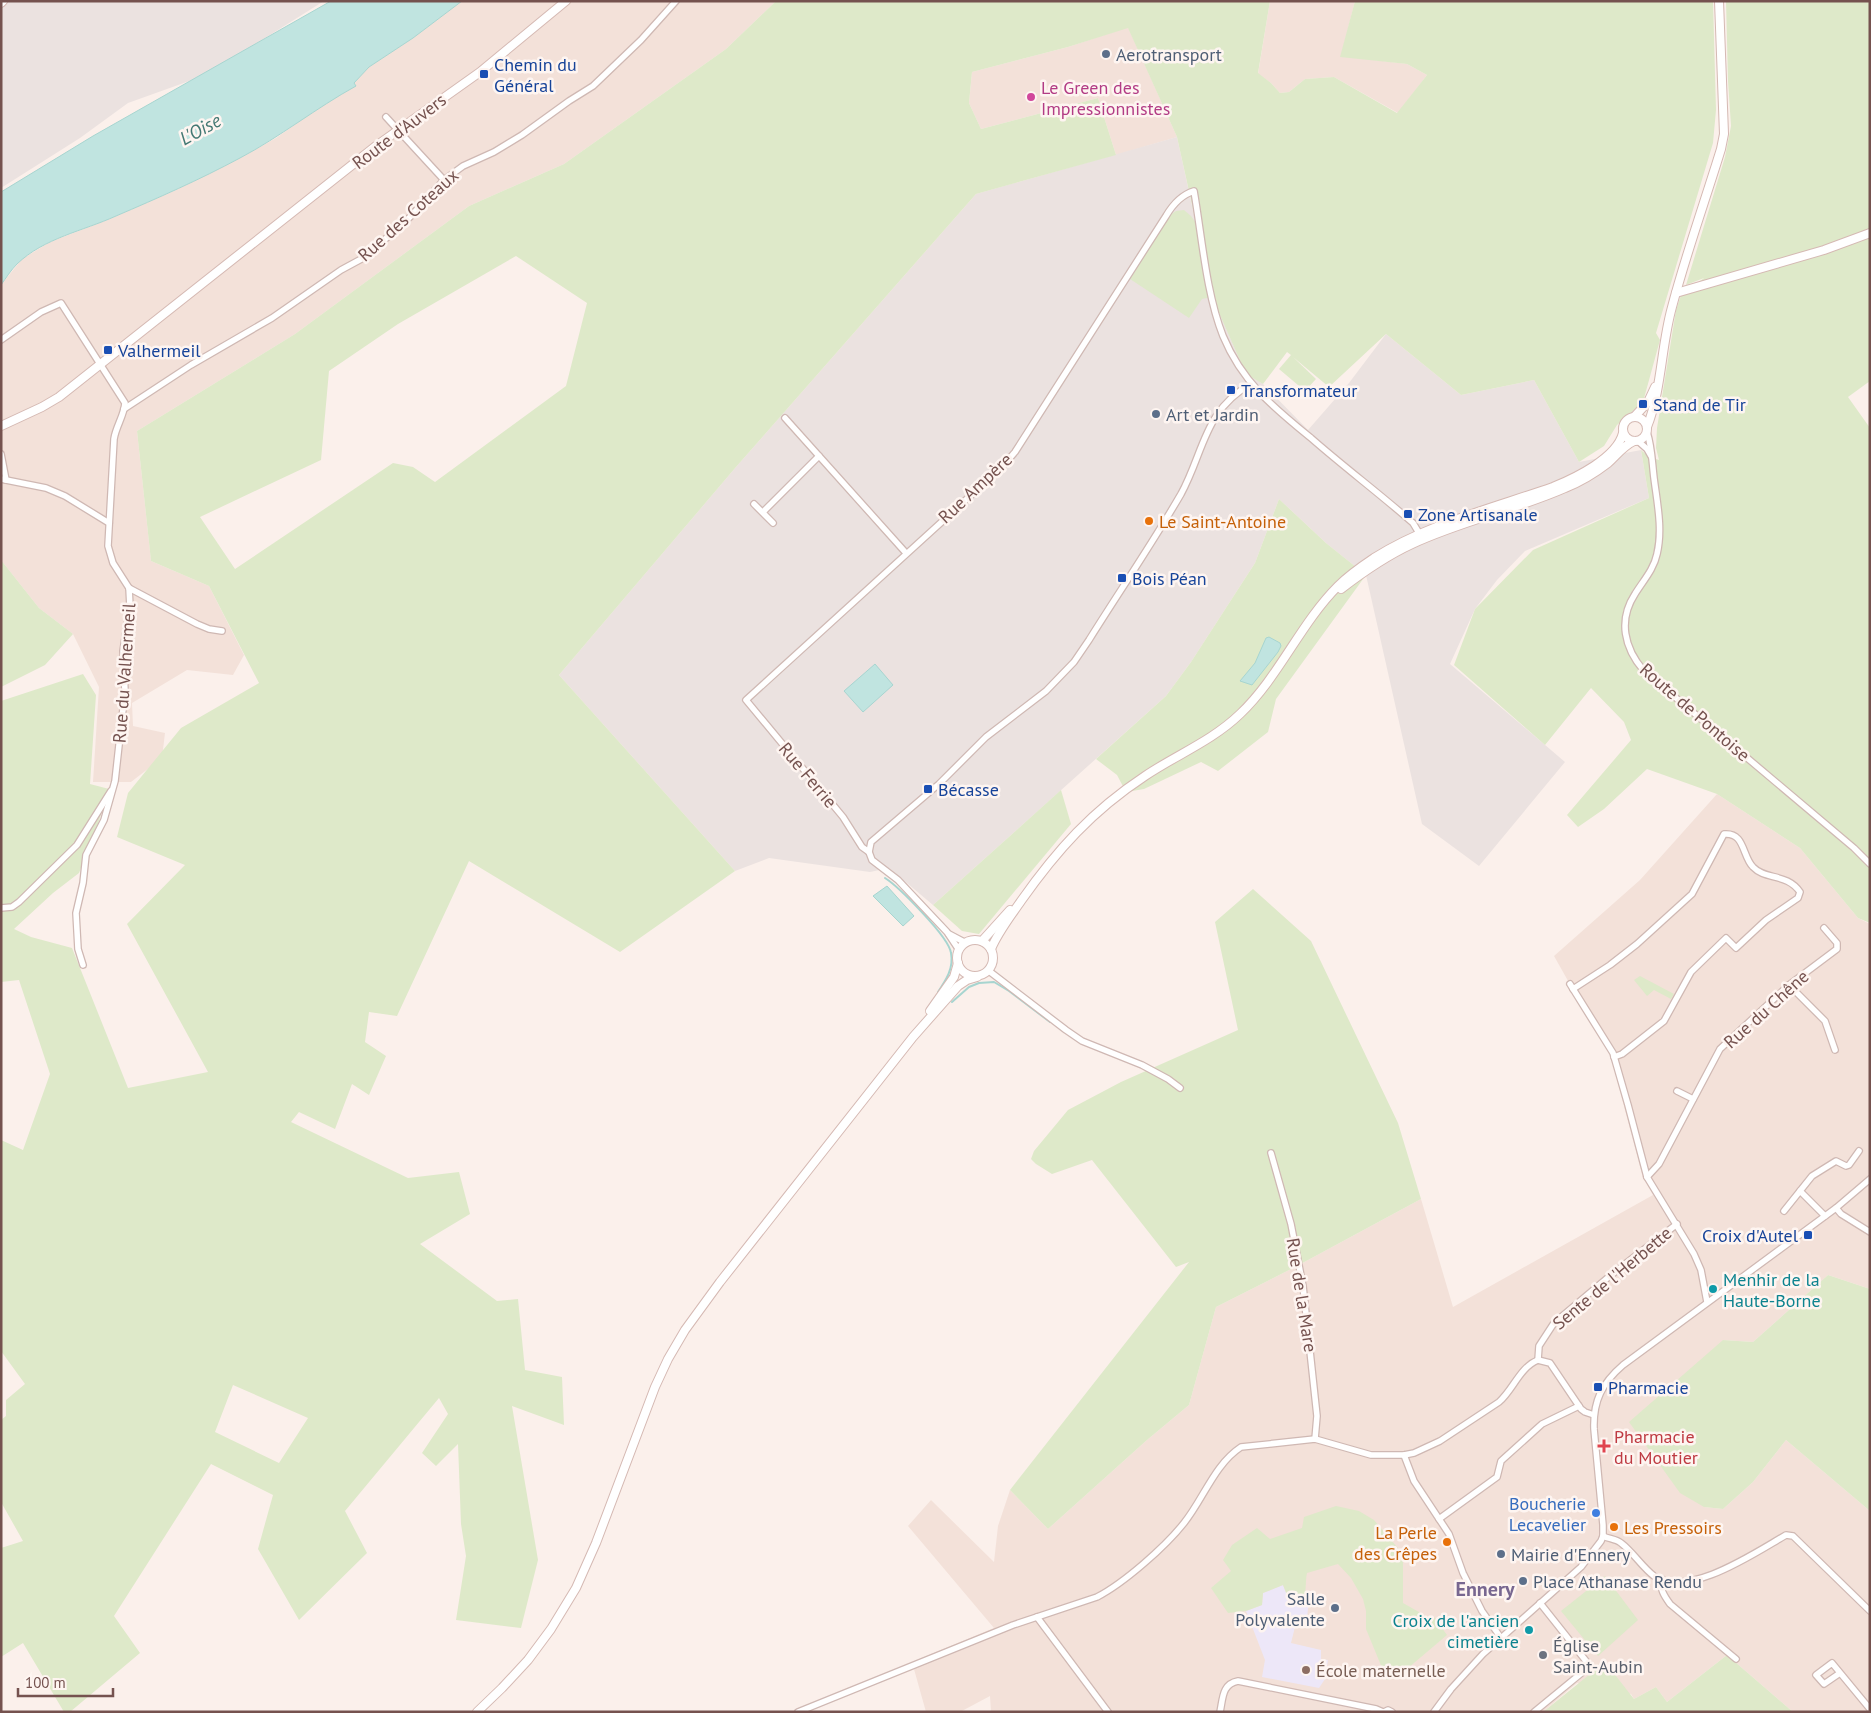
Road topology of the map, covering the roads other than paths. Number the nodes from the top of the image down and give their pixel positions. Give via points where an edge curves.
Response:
1 (566, 1) edge
2 (676, 1) edge
3 (1719, 1) edge
4 (386, 117) dead end
5 (398, 130) junction
6 (444, 180) junction
7 (1870, 233) edge
8 (1676, 292) junction
9 (1, 340) edge
10 (101, 366) junction
11 (1658, 377) junction
12 (1251, 384) junction
13 (124, 409) junction
14 (1635, 416) junction
15 (785, 418) dead end
16 (1, 426) edge
17 (1647, 430) junction
18 (1623, 433) junction
19 (1636, 441) junction
20 (1, 454) edge
21 (819, 456) junction
22 (1652, 458) junction
23 (4, 479) edge
24 (754, 504) dead end
25 (763, 512) junction
26 (109, 523) junction
27 (773, 523) dead end
28 (1421, 537) junction
29 (906, 553) junction
30 (129, 588) junction
31 (222, 631) dead end
32 (746, 700) joint
33 (114, 785) junction
34 (869, 852) junction
35 (1870, 864) edge
36 (1035, 882) junction
37 (1, 908) edge
38 (1824, 928) dead end
39 (947, 932) junction
40 (982, 941) junction
41 (966, 943) junction
42 (992, 949) junction
43 (959, 950) junction
44 (958, 962) junction
45 (82, 965) dead end
46 (989, 971) junction
47 (977, 977) junction
48 (1789, 985) junction
49 (913, 1037) junction
50 (1835, 1050) dead end
51 (1614, 1057) junction
52 (1180, 1088) dead end
53 (1677, 1091) dead end
54 (1693, 1099) junction
55 (1859, 1151) dead end
56 (1271, 1153) dead end
57 (1647, 1177) junction
58 (1870, 1179) edge
59 (1800, 1191) junction
60 (1836, 1208) junction
61 (1784, 1211) dead end
62 (1825, 1216) junction
63 (1677, 1224) junction
64 (1870, 1232) edge
65 (1707, 1302) junction
66 (1538, 1360) junction
67 (1579, 1406) junction
68 (1594, 1415) junction
69 (1315, 1439) junction
70 (1404, 1455) junction
71 (1439, 1519) junction
72 (1603, 1536) junction
73 (1662, 1579) junction
74 (1540, 1602) junction
75 (1870, 1611) edge
76 (1037, 1617) junction
77 (1501, 1638) junction
78 (1736, 1659) dead end
79 (1840, 1672) dead end
80 (1870, 1709) edge
81 (477, 1712) edge
82 (798, 1712) edge
83 (1108, 1712) edge
84 (1220, 1712) edge
85 (1383, 1712) edge
86 (1392, 1712) edge
87 (1434, 1712) edge
88 (1534, 1712) edge

1 - 5 main road, Route d'Auvers via 480,72
2 - 6 street, Rue des Coteaux via 642,40 593,86 522,135 463,166
3 - 8 main road via 1724,126 1721,149
4 - 5 street
5 - 6 street
5 - 10 main road, Route d'Auvers
6 - 13 street, Rue des Coteaux via 373,250 276,315
7 - 8 main road via 1824,250
8 - 11 main road
9 - 10 street via 61,303
10 - 13 street via 123,399
10 - 16 main road, Route d'Auvers via 42,408
11 - 14 main road via 1648,402
11 - 17 main road via 1656,403
12 - 28 street via 1283,416 1413,523
12 - 29 street, Rue Ampère via 1231,353 1219,323 1194,191 1185,194 1172,206 1015,452
12 - 34 street via 1237,391 1222,406 1181,493 1074,662 1046,691 986,737 939,784 872,841
13 - 26 street, Rue du Valhermeil via 115,431
14 - 17 main road via 1644,420
14 - 18 main road via 1624,423
15 - 21 street
17 - 19 main road via 1644,437
17 - 22 street, Route de Pontoise
18 - 19 main road
18 - 28 main road via 1611,452 1574,478
19 - 22 street via 1647,449
19 - 28 main road via 1622,448 1600,469 1567,488
20 - 23 street
21 - 25 street
21 - 29 street
22 - 35 street, Route de Pontoise via 1659,542 1653,566 1631,600 1625,616 1625,634 1633,656 1644,671
23 - 26 street via 46,488
24 - 25 street
25 - 27 street
26 - 30 street, Rue du Valhermeil via 108,551
28 - 36 main road via 1348,581 1321,607 1240,714 1209,738 1147,774 1105,804
29 - 32 street, Rue Ampère
30 - 31 street via 197,624
30 - 33 street, Rue du Valhermeil via 130,607 123,651 123,721
32 - 34 street, Rue Ferrie
33 - 37 street, Rue du Valhermeil via 77,845 19,902 12,907
33 - 45 street, Rue du Valhermeil via 104,820 86,855 76,912
34 - 39 street, Rue Ferrie via 873,862 898,880
36 - 40 main road
36 - 42 main road via 996,937
38 - 48 street, Rue du Chêne via 1837,949
39 - 41 street
39 - 43 street
40 - 41 main road
40 - 42 main road
41 - 43 main road
42 - 46 main road via 994,960
43 - 44 main road
44 - 47 main road via 965,974
44 - 49 main road via 956,973
46 - 47 main road
46 - 52 street via 1082,1041 1142,1065
47 - 49 main road via 958,986
48 - 50 street via 1825,1020
48 - 54 street, Rue du Chêne via 1720,1050
49 - 81 main road via 685,1330 655,1387 576,1588 528,1660
51 - 51 street via 1571,986 1610,965 1692,894 1724,834 1740,840 1750,863 1757,870 1789,881 1799,890 1800,896 1736,948 1726,938 1691,972 1664,1021
51 - 57 street
53 - 54 street
54 - 57 street, Rue du Chêne via 1659,1164
55 - 59 street via 1849,1165 1836,1161 1812,1176
56 - 69 street, Rue de la Mare via 1291,1224 1303,1286 1317,1416
57 - 63 street
58 - 60 street
59 - 61 street
59 - 62 street
60 - 62 street
60 - 64 street
62 - 65 street
63 - 65 street via 1699,1266
63 - 66 street, Sente de l'Herbette via 1554,1323 1539,1346
65 - 68 street via 1611,1375 1598,1395
66 - 67 street via 1551,1364
66 - 70 street via 1528,1365 1499,1402 1440,1441
67 - 68 street
67 - 71 street via 1542,1424 1500,1461 1497,1477
68 - 72 street
69 - 70 street via 1371,1455
69 - 76 street via 1241,1447 1233,1452 1176,1532 1118,1584 1097,1596
70 - 71 street via 1414,1481
71 - 77 street via 1482,1611
72 - 73 street via 1620,1542
72 - 74 street via 1581,1567
73 - 75 street via 1679,1582 1704,1578 1791,1535
73 - 78 street via 1660,1586 1670,1604
74 - 77 street
74 - 88 street via 1590,1666
76 - 82 street
76 - 83 street
77 - 87 street via 1472,1665
79 - 80 street
84 - 85 street via 1229,1683 1241,1681
85 - 86 street

